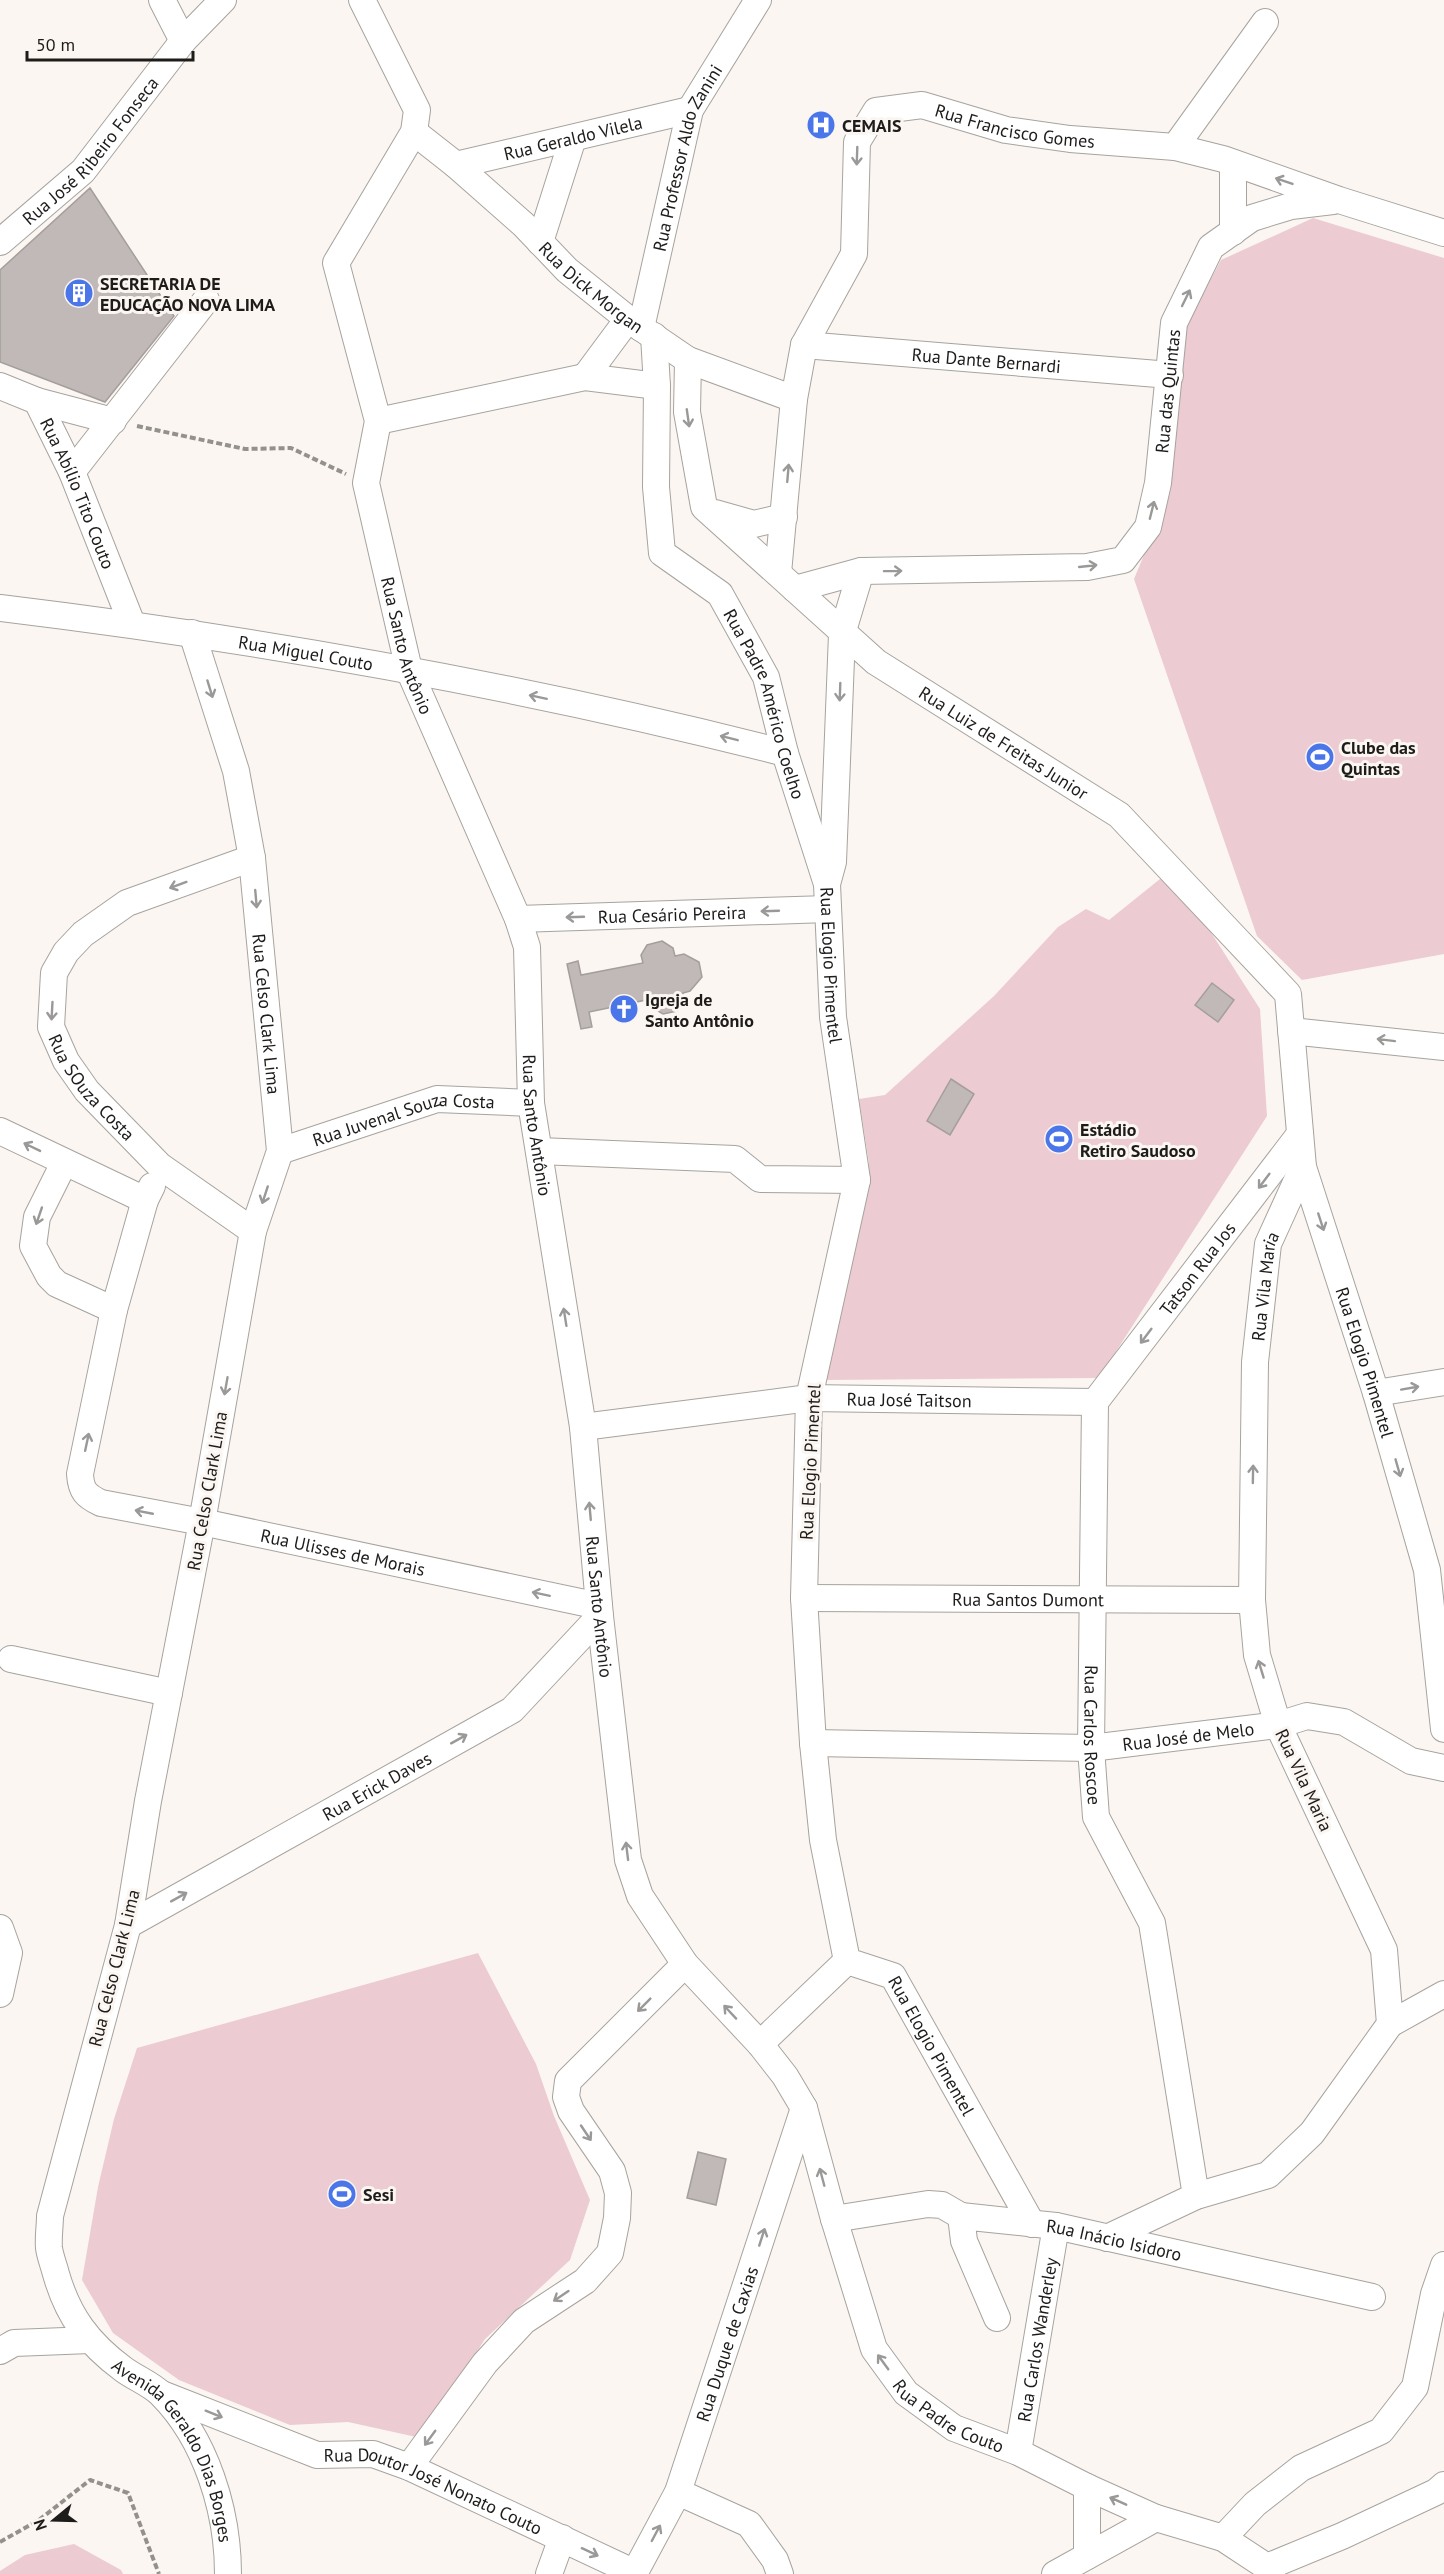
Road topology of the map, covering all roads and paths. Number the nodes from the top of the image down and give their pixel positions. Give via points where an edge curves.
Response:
1 (162, 0) edge
2 (223, 0) edge
3 (362, 0) edge
4 (758, 0) edge
5 (1265, 22) dead end
6 (183, 41) junction
7 (690, 110) junction
8 (414, 132) junction
9 (573, 138) junction
10 (1174, 147) junction
11 (1233, 163) junction
12 (456, 165) junction
13 (1339, 200) junction
14 (1233, 232) junction
15 (1444, 233) edge
16 (0, 242) edge
17 (540, 242) junction
18 (206, 300) dead end
19 (641, 328) junction
20 (804, 345) junction
21 (688, 360) junction
22 (1170, 375) junction
23 (585, 377) junction
24 (0, 386) edge
25 (657, 386) junction
26 (794, 399) junction
27 (37, 401) junction
28 (113, 421) junction
29 (378, 421) junction
30 (72, 472) junction
31 (366, 483) junction
32 (704, 507) junction
33 (784, 517) junction
34 (861, 571) junction
35 (786, 581) junction
36 (0, 608) edge
37 (132, 624) junction
38 (192, 633) junction
39 (842, 634) junction
40 (409, 670) junction
41 (785, 753) junction
42 (252, 858) junction
43 (828, 896) junction
44 (518, 919) junction
45 (1288, 994) joint
46 (1291, 1031) junction
47 (1444, 1047) edge
48 (531, 1102) junction
49 (0, 1131) edge
50 (1300, 1134) junction
51 (280, 1151) junction
52 (539, 1151) junction
53 (64, 1163) junction
54 (160, 1166) junction
55 (1303, 1167) junction
56 (857, 1180) junction
57 (146, 1200) junction
58 (254, 1231) junction
59 (114, 1310) junction
60 (1444, 1382) edge
61 (1376, 1394) junction
62 (809, 1398) junction
63 (1095, 1402) junction
64 (582, 1427) junction
65 (202, 1522) junction
66 (804, 1598) junction
67 (1091, 1600) junction
68 (1252, 1600) junction
69 (599, 1611) junction
70 (11, 1659) dead end
71 (169, 1694) junction
72 (1278, 1725) junction
73 (1444, 1729) edge
74 (813, 1743) junction
75 (1091, 1748) junction
76 (1444, 1768) edge
77 (128, 1925) junction
78 (0, 1929) edge
79 (847, 1961) junction
80 (685, 1964) junction
81 (0, 1994) edge
82 (1444, 1994) edge
83 (1390, 2024) junction
84 (760, 2044) junction
85 (804, 2109) junction
86 (1196, 2196) junction
87 (961, 2216) junction
88 (834, 2219) junction
89 (1044, 2225) junction
90 (1107, 2238) junction
91 (1444, 2265) edge
92 (1372, 2297) dead end
93 (997, 2318) dead end
94 (90, 2340) junction
95 (0, 2351) edge
96 (159, 2392) junction
97 (1018, 2452) junction
98 (409, 2467) junction
99 (1087, 2487) junction
100 (678, 2492) junction
101 (1441, 2492) edge
102 (1156, 2518) junction
103 (562, 2538) junction
104 (1224, 2538) junction
105 (0, 2542) edge
106 (1087, 2556) junction
107 (1269, 2571) edge
108 (635, 2573) edge
109 (159, 2574) edge
110 (228, 2574) edge
111 (549, 2574) edge
112 (780, 2574) edge
113 (1055, 2574) edge

1 - 6 street
2 - 6 street, Rua José Ribeiro Fonseca
3 - 8 street via 417,110
4 - 7 street, Rua Professor Aldo Zanini
5 - 10 street
6 - 16 street, Rua José Ribeiro Fonseca via 83,171
7 - 9 street, Rua Geraldo Vilela
7 - 19 street, Rua Professor Aldo Zanini
8 - 12 street, Rua Dick Morgan
8 - 29 street, Rua Santo Antônio via 336,263
9 - 12 street, Rua Geraldo Vilela
9 - 17 street
10 - 11 street, Rua Francisco Gomes
10 -> 20 street, Rua Francisco Gomes via 1006,130 922,105 876,111 857,142 854,254
13 -> 11 street, Rua Francisco Gomes
11 - 14 street
12 - 17 street, Rua Dick Morgan
13 - 14 street, Rua das Quintas via 1291,206 1252,218
13 - 15 street, Rua Francisco Gomes
22 -> 14 street, Rua das Quintas via 1174,323 1211,247
17 - 19 street, Rua Dick Morgan via 567,270
18 - 28 street
19 - 21 street, Rua Dick Morgan
19 - 23 street
19 - 25 street, Rua Padre Américo Coelho
20 - 22 street, Rua Dante Bernardi
20 - 26 street, Rua Francisco Gomes
21 - 26 street, Rua Dick Morgan
21 -> 32 street via 687,412
34 -> 22 street, Rua das Quintas via 1087,567 1123,560 1148,526 1158,483
23 - 25 street
23 - 29 street
24 - 27 street, Rua Abílio Tito Couto
25 - 41 street, Rua Padre Américo Coelho via 656,487 662,553 720,594 766,677
33 -> 26 street, Rua Francisco Gomes
27 - 28 street
27 - 30 street, Rua Abílio Tito Couto
28 - 30 street
28 - 31 path via 245,449 291,448
29 - 31 street, Rua Santo Antônio
30 - 37 street, Rua Abílio Tito Couto
31 - 40 street, Rua Santo Antônio
32 - 33 street via 754,524
32 - 35 street, Rua Luiz de Freitas Junior
33 - 35 street, Rua Francisco Gomes
34 - 35 street
34 - 39 street, Rua Elogio Pimentel
35 - 39 street, Rua Luiz de Freitas Junior
36 - 37 street, Rua Miguel Couto
37 - 38 street, Rua Miguel Couto
38 - 40 street, Rua Miguel Couto
38 -> 42 street, Rua Celso Clark Lima via 236,771
39 -> 43 street, Rua Elogio Pimentel via 833,862
39 - 45 street, Rua Luiz de Freitas Junior via 876,662 1119,815
41 -> 40 street, Rua Miguel Couto
40 - 44 street, Rua Santo Antônio
41 - 43 street, Rua Padre Américo Coelho
42 -> 51 street, Rua Celso Clark Lima
42 -> 54 street, Rua SOuza Costa via 127,903 83,934 54,973 51,1027 66,1061 87,1091
43 -> 44 street, Rua Cesário Pereira
43 - 56 street, Rua Elogio Pimentel via 833,1017
44 - 48 street, Rua Santo Antônio via 527,947
45 - 46 street, Rua Elogio Pimentel
47 -> 46 street
46 - 50 street, Rua Elogio Pimentel
48 - 51 street, Rua Juvenal Souza Costa via 437,1099
48 - 52 street, Rua Santo Antônio
53 -> 49 street
50 - 55 street, Rua Elogio Pimentel
50 -> 63 street, Tatson Rua Jos
51 -> 58 street, Rua Celso Clark Lima
52 - 56 street via 735,1159 760,1179
64 -> 52 street, Rua Santo Antônio
53 - 57 street
53 -> 59 street via 37,1217 35,1252 57,1284
54 - 57 street
54 - 58 street, Rua SOuza Costa
55 -> 61 street, Rua Elogio Pimentel
68 -> 55 street, Rua Vila Maria via 1255,1362 1268,1244
56 - 62 street, Rua Elogio Pimentel
57 - 59 street
58 -> 65 street, Rua Celso Clark Lima
65 -> 59 street, Rua Ulisses de Morais via 101,1503 88,1497 81,1487 80,1474
61 -> 60 street
61 -> 73 street, Rua Elogio Pimentel via 1427,1570
62 - 63 street, Rua José Taitson
62 - 64 street, Rua José Taitson
62 - 66 street, Rua Elogio Pimentel
63 - 67 street, Rua Carlos Roscoe
69 -> 64 street, Rua Santo Antônio
69 -> 65 street, Rua Ulisses de Morais
65 - 71 street, Rua Celso Clark Lima
66 - 67 street, Rua Santos Dumont
66 - 74 street, Rua Elogio Pimentel
67 - 68 street, Rua Santos Dumont
67 - 75 street, Rua Carlos Roscoe
72 -> 68 street, Rua Vila Maria via 1257,1655
77 -> 69 street, Rua Erick Daves via 512,1710
80 -> 69 street, Rua Santo Antônio via 640,1896 628,1860
70 - 71 street
71 - 77 street, Rua Celso Clark Lima
72 - 75 street, Rua José de Melo
72 - 76 street, Rua José de Melo via 1307,1716 1344,1722 1411,1761
72 - 83 street, Rua Vila Maria via 1384,1950
74 - 75 street, Rua José de Melo
74 - 79 street, Rua Elogio Pimentel via 823,1840
75 - 86 street, Rua Carlos Roscoe via 1096,1817 1152,1923
77 - 94 street, Rua Celso Clark Lima via 50,2216 49,2249 59,2284 70,2312
78 - 81 street via 9,1953
79 - 84 street
79 - 89 street, Rua Elogio Pimentel via 893,1976
84 -> 80 street, Rua Santo Antônio
80 -> 98 street via 568,2081 566,2097 571,2111 612,2170 618,2193 610,2253 585,2280 524,2321 485,2363
82 - 83 street
83 - 86 street via 1312,2133 1268,2175
84 - 85 street, Rua Santo Antônio
88 -> 85 street, Rua Padre Couto
100 -> 85 street, Rua Duque de Caxias
86 - 90 street
87 - 88 street, Rua Inácio Isidoro via 942,2205 928,2204
87 - 89 street, Rua Inácio Isidoro
87 - 93 street via 964,2241
97 -> 88 street, Rua Padre Couto via 954,2428 906,2394 873,2349
89 - 90 street, Rua Inácio Isidoro
89 - 97 street, Rua Carlos Wanderley
90 - 92 street, Rua Inácio Isidoro
91 - 104 street via 1434,2294 1415,2387 1381,2431 1301,2468 1255,2504
94 - 95 street via 14,2343
94 - 96 street, Avenida Geraldo Dias Borges via 123,2369
96 -> 98 street, Rua Doutor José Nonato Couto via 316,2455 373,2454
96 - 110 street, Avenida Geraldo Dias Borges via 189,2429 209,2470 220,2511
97 - 99 street, Rua Padre Couto
98 - 103 street, Rua Doutor José Nonato Couto
102 -> 99 street, Rua Padre Couto
99 - 106 street
108 -> 100 street, Rua Duque de Caxias
100 - 112 street via 749,2524 775,2559
101 - 107 street
102 - 104 street, Rua Padre Couto
102 - 106 street
103 -> 108 street, Rua Doutor José Nonato Couto
103 - 111 street
104 - 107 street, Rua Padre Couto
105 - 109 path via 39,2520 90,2480 128,2493
106 - 113 street

